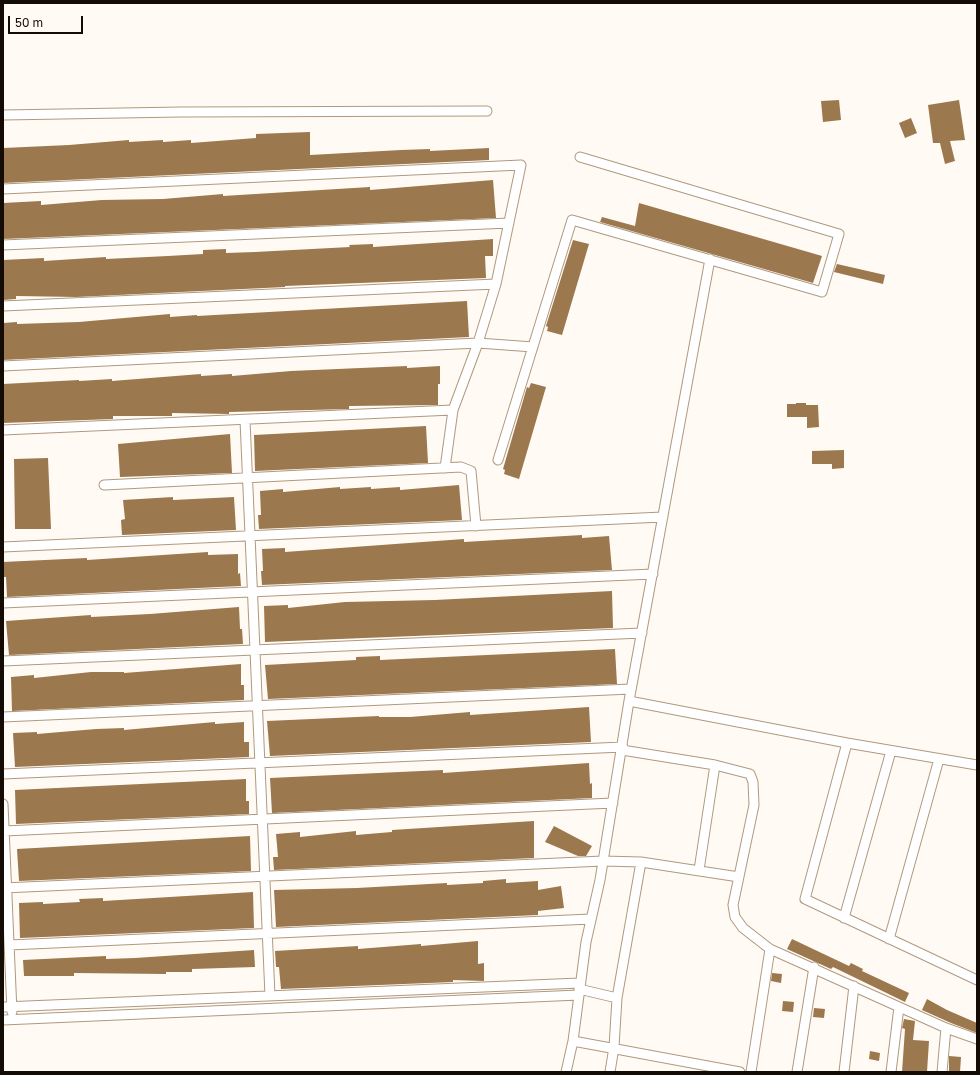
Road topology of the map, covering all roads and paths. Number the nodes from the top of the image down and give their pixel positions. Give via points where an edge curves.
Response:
1 (487, 110) dead end
2 (3, 115) edge
3 (580, 157) dead end
4 (3, 189) edge
5 (509, 223) junction
6 (3, 245) edge
7 (710, 259) junction
8 (496, 284) junction
9 (3, 306) edge
10 (478, 343) junction
11 (533, 347) junction
12 (3, 366) edge
13 (453, 410) junction
14 (245, 420) junction
15 (3, 430) edge
16 (498, 460) dead end
17 (445, 468) junction
18 (247, 478) junction
19 (104, 485) dead end
20 (664, 517) junction
21 (476, 526) junction
22 (250, 536) junction
23 (3, 547) edge
24 (653, 574) junction
25 (252, 592) junction
26 (3, 603) edge
27 (642, 633) junction
28 (255, 650) junction
29 (3, 661) edge
30 (631, 689) junction
31 (629, 701) junction
32 (258, 706) junction
33 (3, 717) edge
34 (847, 743) junction
35 (622, 749) junction
36 (891, 751) junction
37 (939, 759) junction
38 (260, 763) junction
39 (715, 765) junction
40 (977, 765) edge
41 (3, 774) edge
42 (613, 803) junction
43 (3, 804) edge
44 (262, 820) junction
45 (4, 832) junction
46 (603, 861) junction
47 (641, 862) junction
48 (699, 870) junction
49 (265, 876) junction
50 (739, 877) junction
51 (5, 888) edge
52 (844, 918) junction
53 (591, 919) junction
54 (268, 934) junction
55 (889, 939) junction
56 (9, 945) junction
57 (770, 949) junction
58 (814, 967) junction
59 (977, 980) edge
60 (854, 986) junction
61 (580, 989) junction
62 (270, 996) junction
63 (617, 998) junction
64 (899, 1006) junction
65 (7, 1007) edge
66 (8, 1020) edge
67 (946, 1028) junction
68 (977, 1039) edge
69 (573, 1041) junction
70 (614, 1047) junction
71 (566, 1072) edge
72 (610, 1072) edge
73 (740, 1072) edge
74 (751, 1072) edge
75 (797, 1072) edge
76 (844, 1072) edge
77 (891, 1072) edge
78 (942, 1072) edge

1 - 2 street
3 - 7 street via 839,234 822,292
4 - 5 street via 521,165
5 - 6 street
5 - 8 street
7 - 11 street via 572,220
7 - 20 street
8 - 9 street
8 - 10 street
10 - 11 street
10 - 12 street
10 - 13 street
11 - 16 street
13 - 14 street
13 - 17 street
14 - 15 street
14 - 18 street
17 - 18 street
17 - 21 street via 461,467 471,471
18 - 19 street
18 - 22 street
20 - 21 street
20 - 24 street
21 - 22 street
22 - 23 street
22 - 25 street
24 - 25 street
24 - 27 street
25 - 26 street
25 - 28 street
27 - 28 street
27 - 30 street
28 - 29 street
28 - 32 street
30 - 31 street
30 - 32 street
31 - 34 street
31 - 35 street
32 - 33 street
32 - 38 street
34 - 36 street
34 - 52 street via 805,899
35 - 38 street
35 - 39 street
35 - 42 street
36 - 37 street
36 - 52 street
37 - 40 street
37 - 55 street
38 - 41 street
38 - 44 street
39 - 48 street
39 - 50 street via 750,774 753,782 754,805
42 - 44 street
42 - 46 street
43 - 45 street
44 - 45 street
44 - 49 street
45 - 51 street
46 - 47 street
46 - 49 street
46 - 53 street
47 - 48 street
47 - 63 street
48 - 50 street
49 - 51 street
49 - 54 street
50 - 57 street via 733,905 735,917 743,928
51 - 56 street
52 - 55 street
53 - 54 street
53 - 61 street
54 - 56 street
54 - 62 street
55 - 59 street
56 - 65 street
57 - 58 street
57 - 74 street
58 - 60 street
58 - 75 street
60 - 64 street
60 - 76 street
61 - 62 street
61 - 63 street
61 - 66 street
61 - 69 street
62 - 65 street
63 - 70 street
64 - 67 street
64 - 77 street
65 - 66 street
67 - 68 street
67 - 78 street
69 - 70 street
69 - 71 street
70 - 72 street
70 - 73 street

